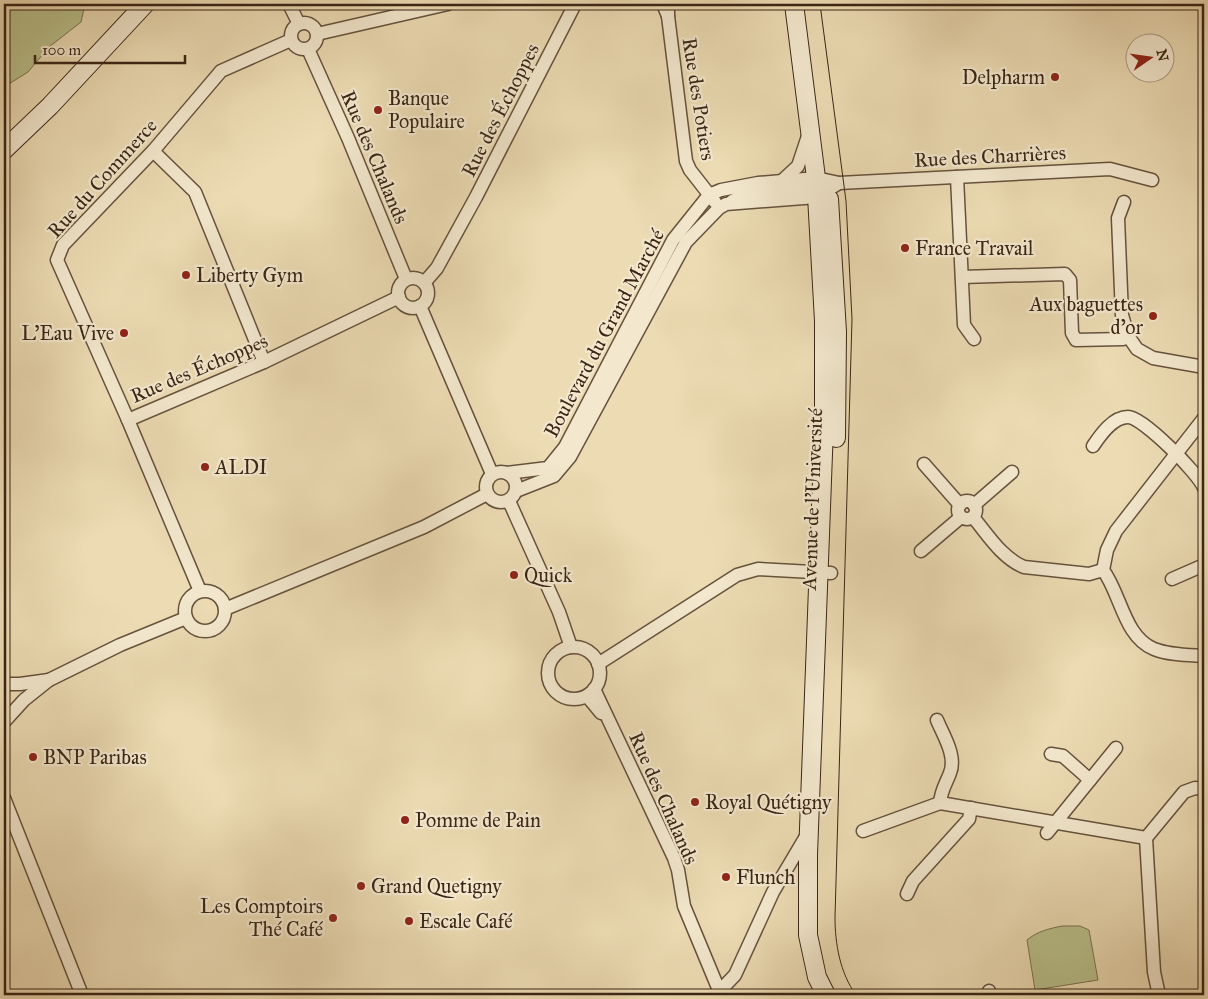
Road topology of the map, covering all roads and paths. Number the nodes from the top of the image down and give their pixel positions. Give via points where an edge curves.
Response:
1 (134, 4) edge
2 (145, 4) edge
3 (289, 4) edge
4 (448, 4) edge
5 (575, 4) edge
6 (663, 4) edge
7 (794, 4) edge
8 (806, 4) edge
9 (668, 10) edge
10 (299, 24) junction
11 (317, 34) junction
12 (291, 40) junction
13 (308, 49) junction
14 (810, 131) junction
15 (4, 143) edge
16 (4, 150) edge
17 (153, 151) junction
18 (957, 177) junction
19 (783, 180) junction
20 (1152, 180) dead end
21 (823, 183) junction
22 (709, 195) junction
23 (1124, 202) dead end
24 (723, 206) junction
25 (962, 278) junction
26 (406, 279) junction
27 (424, 282) junction
28 (398, 297) junction
29 (420, 306) junction
30 (1128, 336) junction
31 (974, 339) dead end
32 (264, 362) junction
33 (1204, 367) edge
34 (1204, 418) edge
35 (128, 420) junction
36 (1093, 446) dead end
37 (1175, 454) junction
38 (924, 464) dead end
39 (1012, 472) dead end
40 (507, 473) junction
41 (492, 474) junction
42 (1204, 488) edge
43 (487, 494) junction
44 (512, 496) junction
45 (967, 511) junction
46 (921, 551) dead end
47 (1204, 565) edge
48 (1103, 570) junction
49 (825, 573) junction
50 (1172, 579) dead end
51 (200, 591) junction
52 (225, 609) junction
53 (186, 618) junction
54 (571, 647) junction
55 (1204, 656) edge
56 (598, 664) junction
57 (49, 680) junction
58 (4, 684) edge
59 (593, 690) junction
60 (4, 706) edge
61 (4, 720) edge
62 (937, 720) dead end
63 (1116, 748) dead end
64 (1051, 754) dead end
65 (1090, 780) junction
66 (1204, 789) edge
67 (4, 798) edge
68 (940, 803) junction
69 (971, 808) junction
70 (1055, 822) junction
71 (809, 831) junction
72 (863, 831) dead end
73 (1047, 833) dead end
74 (1146, 838) junction
75 (907, 894) dead end
76 (718, 990) edge
77 (82, 995) edge
78 (826, 995) edge
79 (834, 995) edge
80 (1159, 995) edge

1 - 15 main road
2 - 16 main road via 50,106
3 - 10 street
4 - 11 street
5 - 27 street, Rue des Échoppes via 476,197 436,268
6 - 9 street, Rue des Potiers
7 - 14 main road, Avenue de l'Université
8 - 21 main road, Avenue de l'Université
9 - 22 street, Rue des Potiers via 686,160
10 - 11 street via 310,25
10 - 12 street via 293,29
11 - 13 street via 317,42
12 - 13 street via 299,49
12 - 17 street, Rue du Commerce via 221,71
13 - 26 street, Rue des Chalands
14 - 19 street via 798,166
14 - 21 main road, Avenue de l'Université
17 - 32 street via 196,192
17 - 35 street, Rue du Commerce via 63,245 57,260
18 - 20 street, Rue des Charrières via 1110,168
18 - 21 street, Rue des Charrières
18 - 25 street
19 - 21 street
19 - 22 street via 735,186
21 - 24 street, Boulevard du Grand Marché via 748,193
21 - 49 main road, Avenue de l'Université via 837,332
22 - 24 street, Rue des Potiers
22 - 40 street, Boulevard du Grand Marché via 673,240 565,447 548,468
23 - 30 street via 1118,218 1122,315
24 - 44 street, Boulevard du Grand Marché via 686,242 570,457 554,476
25 - 30 street via 1064,274 1070,280 1072,332 1076,340 1123,339
25 - 31 street via 964,325
26 - 27 street via 416,278
26 - 28 street via 399,286
27 - 29 street via 428,295
28 - 29 street via 407,306
28 - 32 street, Rue des Échoppes
29 - 41 street
30 - 33 street via 1137,349 1153,358
32 - 35 street, Rue des Échoppes
34 - 37 street
35 - 51 street, Rue des Échoppes
36 - 37 street via 1103,431 1124,418 1132,418 1166,443
37 - 42 street via 1199,478
37 - 48 street via 1116,531 1107,550
38 - 45 street
39 - 45 street
40 - 41 street
40 - 44 street via 515,480
41 - 43 street via 486,481
43 - 44 street via 496,502
43 - 52 street via 424,527
44 - 54 street
45 - 46 street
45 - 48 street via 1007,558 1024,567 1089,574
47 - 50 street
48 - 55 street via 1112,582 1136,637 1155,650
49 - 56 street via 758,569 742,573
49 - 71 main road, Avenue de l'Université
49 - 79 main road, Avenue de l'Université via 817,931 821,961
51 - 52 street via 214,592
51 - 53 street via 188,598 184,611
52 - 53 street via 222,622 211,630 193,628
53 - 57 street via 120,645
54 - 56 street via 587,650
54 - 59 street via 563,649 551,660 548,679 553,689 566,698 575,699
56 - 59 street via 600,670
57 - 58 street
57 - 61 street
59 - 76 street, Rue des Chalands via 643,801 674,858 684,906
60 - 61 street
62 - 68 street via 952,763 941,790
63 - 65 street
64 - 65 street via 1063,756
65 - 70 street
66 - 74 street via 1184,792
67 - 77 street
68 - 69 street
68 - 72 street
69 - 70 street
69 - 75 street via 969,819 913,881
70 - 73 street
70 - 74 street
71 - 76 street via 773,892 735,975
71 - 78 main road, Avenue de l'Université via 808,936 817,977
74 - 80 street via 1154,972

